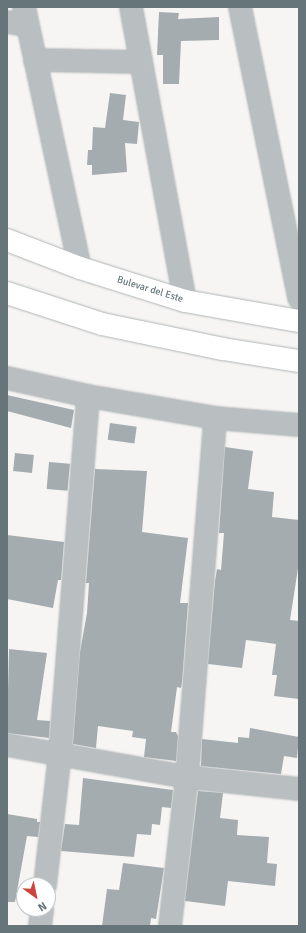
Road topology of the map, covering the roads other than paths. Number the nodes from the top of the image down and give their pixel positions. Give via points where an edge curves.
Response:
1 (131, 7) edge
2 (240, 7) edge
3 (19, 18) edge
4 (35, 60) junction
5 (142, 62) junction
6 (7, 240) edge
7 (80, 268) junction
8 (7, 293) edge
9 (299, 298) edge
10 (185, 301) junction
11 (299, 321) edge
12 (299, 361) edge
13 (7, 378) edge
14 (88, 396) junction
15 (215, 418) junction
16 (299, 425) edge
17 (7, 745) edge
18 (60, 754) junction
19 (187, 777) junction
20 (299, 788) edge
21 (46, 877) edge
22 (170, 926) edge

1 - 5 street
2 - 9 street
3 - 4 street
4 - 5 street
4 - 7 street
5 - 10 street
6 - 7 highway, Bulevar del Este
7 - 10 highway, Bulevar del Este
8 - 12 highway via 102,324
10 - 11 highway, Bulevar del Este
13 - 14 street
14 - 15 street
14 - 18 street
15 - 16 street
15 - 19 street
17 - 18 street
18 - 19 street
18 - 21 street
19 - 20 street
19 - 22 street

